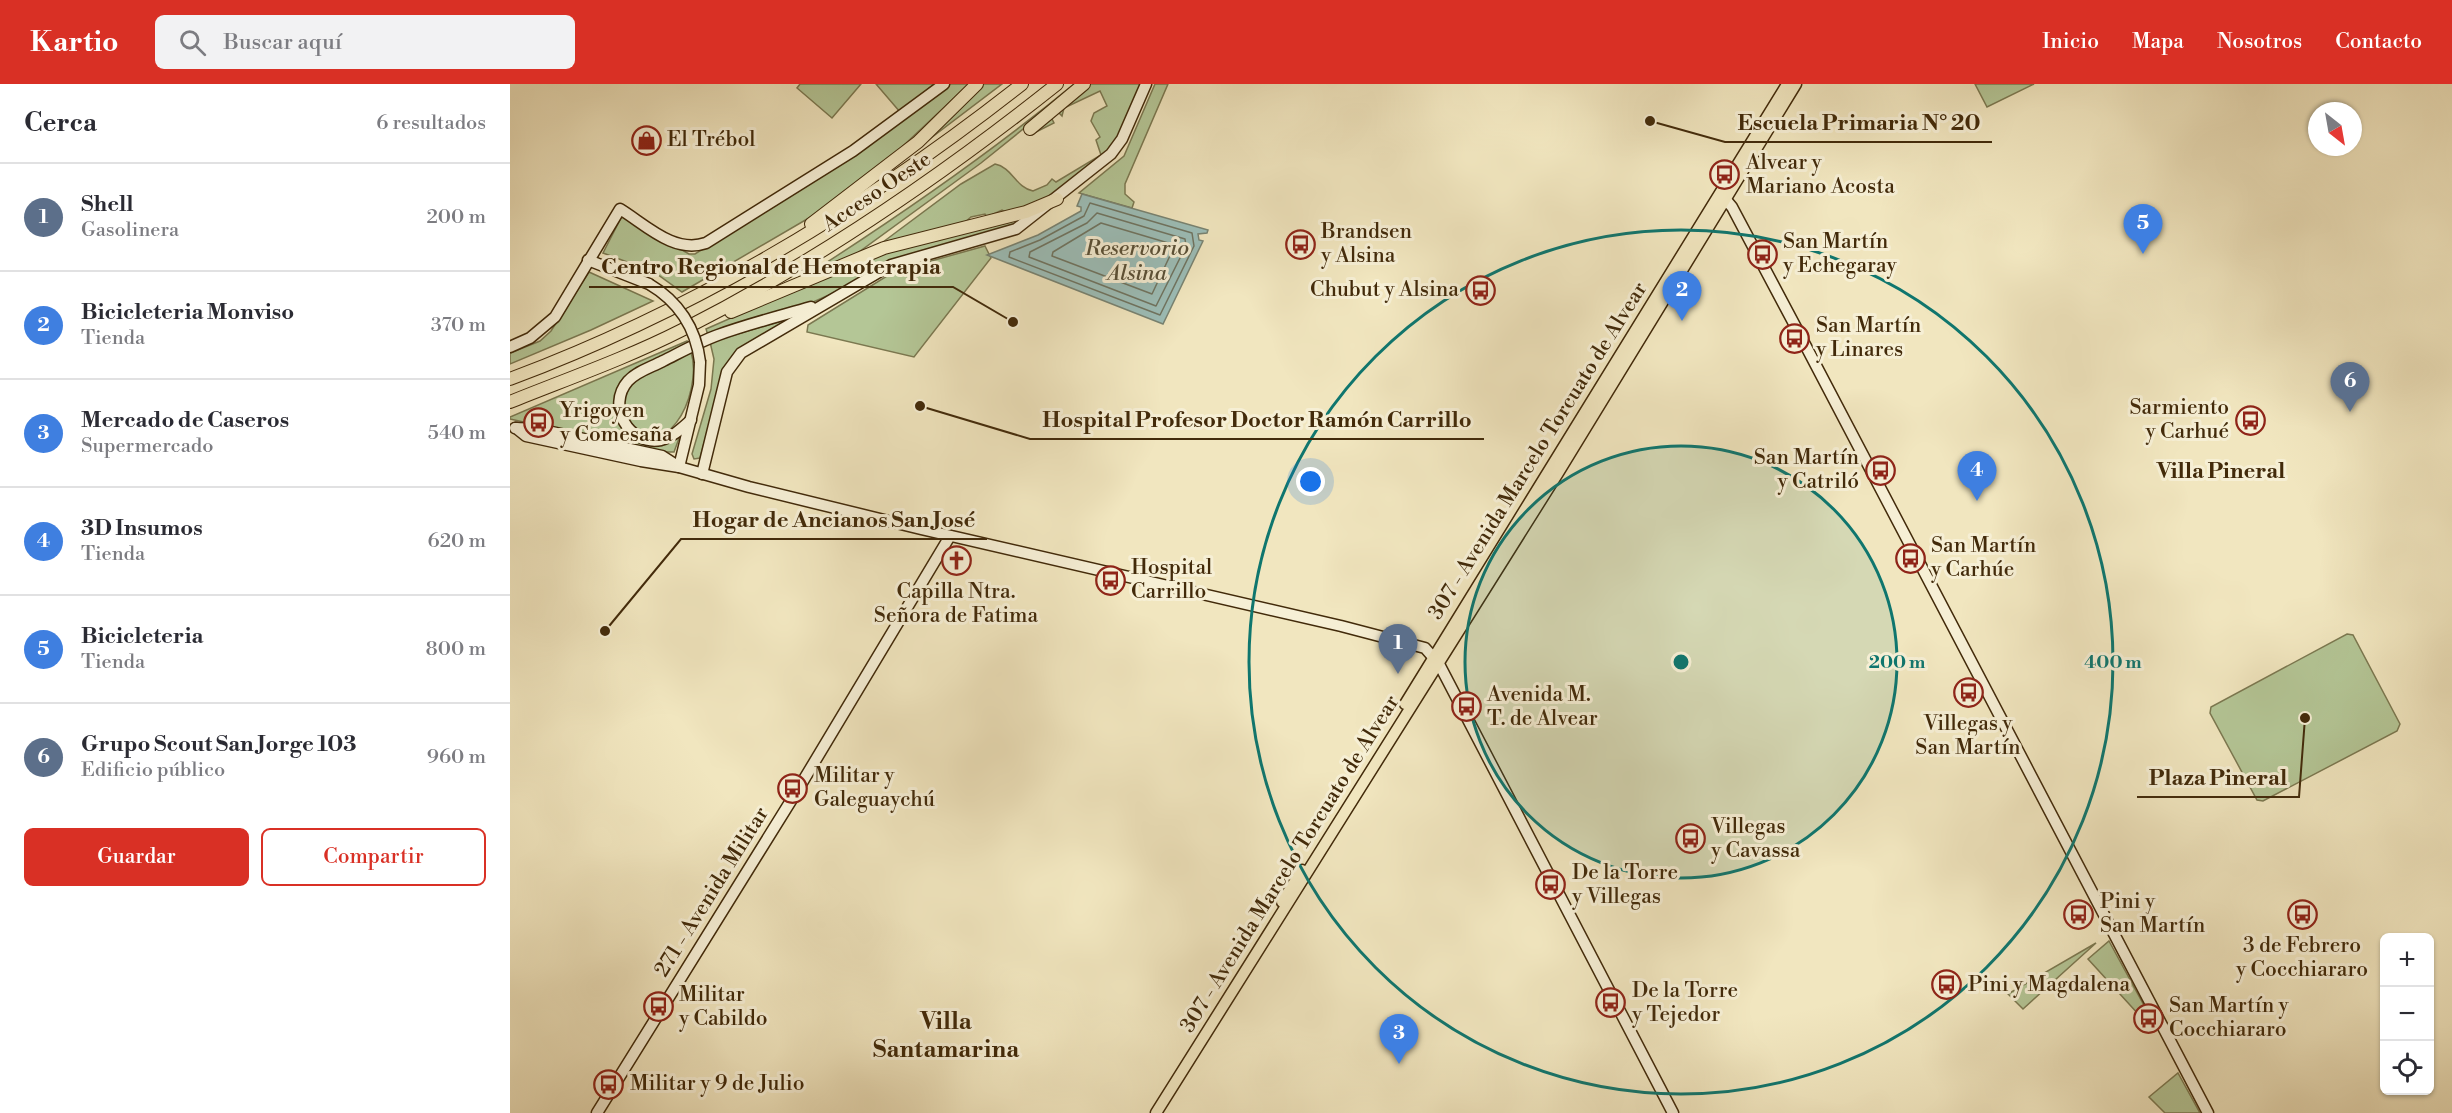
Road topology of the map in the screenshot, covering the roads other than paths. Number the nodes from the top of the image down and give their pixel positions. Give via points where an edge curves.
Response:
1 (944, 84) edge
2 (978, 84) edge
3 (1022, 84) edge
4 (1057, 84) edge
5 (1084, 84) edge
6 (1146, 84) edge
7 (1787, 84) edge
8 (1796, 84) edge
9 (1030, 129) dead end
10 (1722, 196) junction
11 (1057, 199) junction
12 (588, 260) junction
13 (754, 266) junction
14 (830, 302) junction
15 (680, 332) junction
16 (510, 346) edge
17 (510, 379) edge
18 (510, 402) edge
19 (692, 420) junction
20 (513, 428) edge
21 (679, 467) junction
22 (702, 474) junction
23 (950, 536) junction
24 (1437, 660) junction
25 (597, 1113) edge
26 (1148, 1113) edge
27 (1156, 1113) edge
28 (1673, 1113) edge
29 (2208, 1113) edge

1 - 12 street via 844,157 706,243 673,243 620,209
2 - 13 highway via 878,175
3 - 13 highway, Acceso Oeste via 902,174
4 - 15 highway, Acceso Oeste via 942,173 868,223 788,273
5 - 9 highway
6 - 11 street via 1112,154
7 - 10 main road, 307 - Avenida Marcelo Torcuato de Alvear
8 - 10 main road, 307 - Avenida Marcelo Torcuato de Alvear
10 - 24 main road, 307 - Avenida Marcelo Torcuato de Alvear
10 - 29 street via 1800,335
11 - 14 street via 1016,229 891,265
11 - 15 highway via 1026,212 884,248
12 - 16 street via 547,326
12 - 19 street, bridge via 648,284 668,298 684,317 695,338 700,362
13 - 17 highway, Acceso Oeste via 639,325
14 - 19 street via 710,338 636,374 624,386 620,413 626,427 640,437 665,438
14 - 22 street via 735,359 726,379
15 - 18 highway, Acceso Oeste
19 - 21 street
20 - 21 street via 526,436
21 - 22 street
22 - 23 street
23 - 24 street via 1341,626 1425,648
23 - 25 street, 271 - Avenida Militar
24 - 26 main road, 307 - Avenida Marcelo Torcuato de Alvear
24 - 27 main road, 307 - Avenida Marcelo Torcuato de Alvear
24 - 28 street

